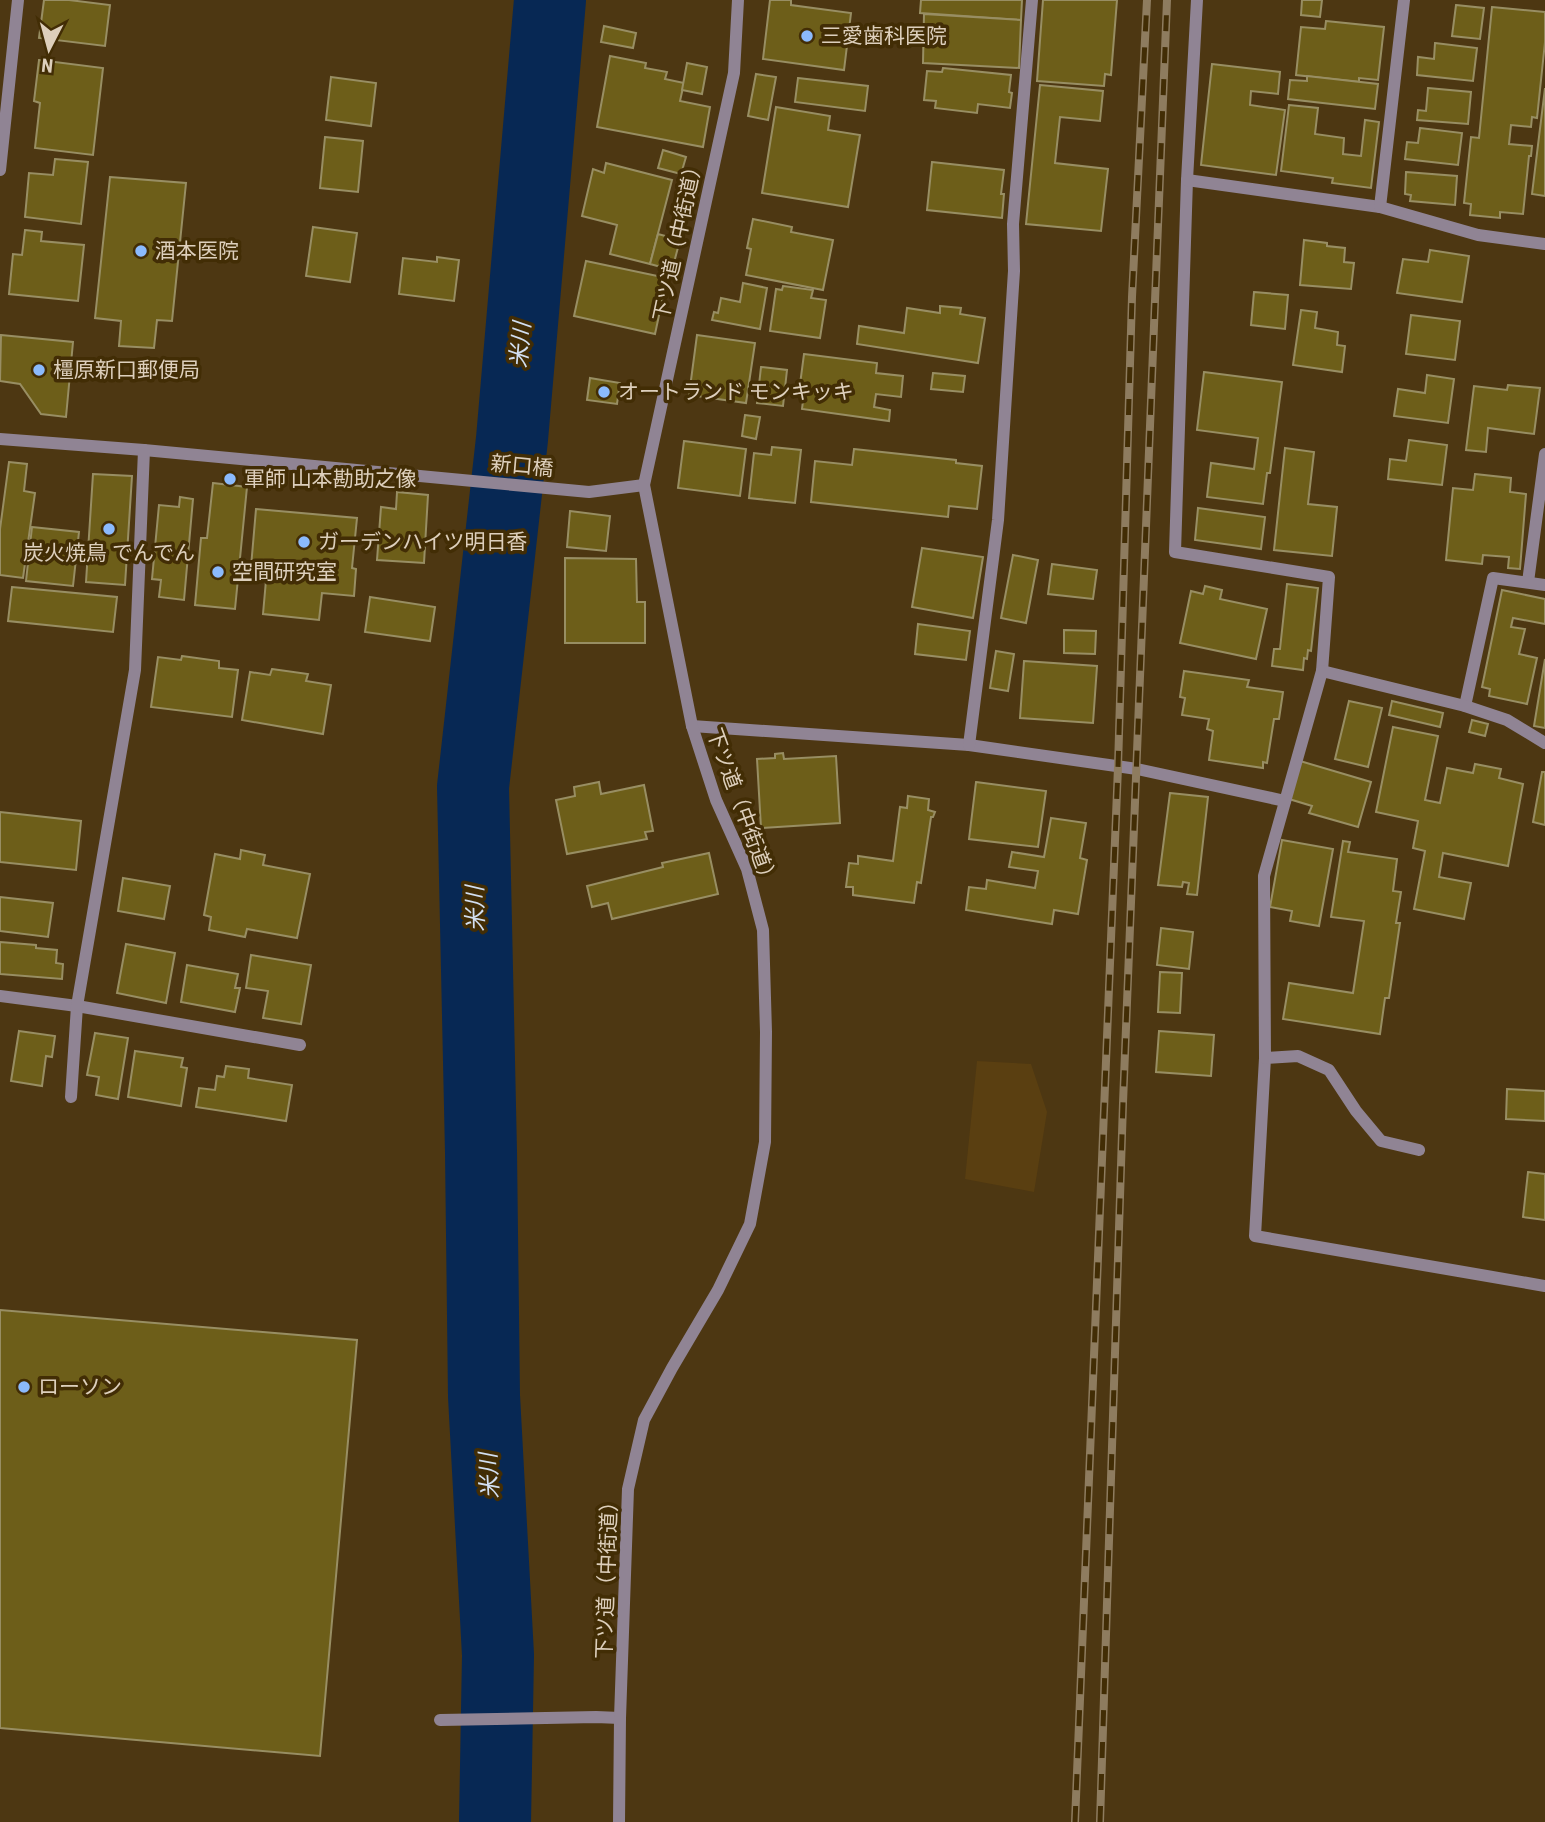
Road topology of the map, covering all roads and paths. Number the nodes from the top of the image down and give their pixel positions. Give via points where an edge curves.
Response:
1 (18, 0) edge
2 (738, 0) edge
3 (1032, 0) edge
4 (1196, 0) edge
5 (1404, 0) edge
6 (0, 170) edge
7 (1187, 180) junction
8 (1380, 207) junction
9 (1545, 244) edge
10 (0, 439) edge
11 (144, 450) junction
12 (1545, 454) edge
13 (643, 485) junction
14 (1528, 582) junction
15 (1545, 585) edge
16 (1322, 671) junction
17 (1465, 706) junction
18 (692, 726) junction
19 (1545, 743) edge
20 (970, 745) junction
21 (1285, 801) junction
22 (0, 996) edge
23 (77, 1006) junction
24 (300, 1045) dead end
25 (1265, 1058) junction
26 (71, 1097) dead end
27 (1419, 1150) dead end
28 (1545, 1286) edge
29 (620, 1718) junction
30 (440, 1720) dead end
31 (619, 1822) edge

1 - 6 street
2 - 13 street, 下ツ道（中街道） via 734,73
3 - 20 street via 1013,224 998,520
4 - 7 street
5 - 8 street
7 - 8 street
7 - 16 street via 1175,552 1329,577
8 - 9 street via 1478,235
10 - 11 street, 新口橋
11 - 13 street, 新口橋 via 589,492
11 - 23 street via 135,670
12 - 14 street
13 - 18 street, 下ツ道（中街道）
14 - 15 street
14 - 17 street via 1493,578
16 - 17 street
16 - 21 street
17 - 19 street via 1507,720
18 - 20 street
18 - 29 street, 下ツ道（中街道） via 716,800 747,869 763,930 765,1142 750,1223 718,1290 644,1420 628,1489
20 - 21 street via 1137,769
21 - 25 street via 1264,876
22 - 23 street
23 - 24 street
23 - 26 street
25 - 27 street via 1298,1056 1329,1070 1381,1142
25 - 28 street via 1255,1236
29 - 30 street
29 - 31 street, 下ツ道（中街道）

